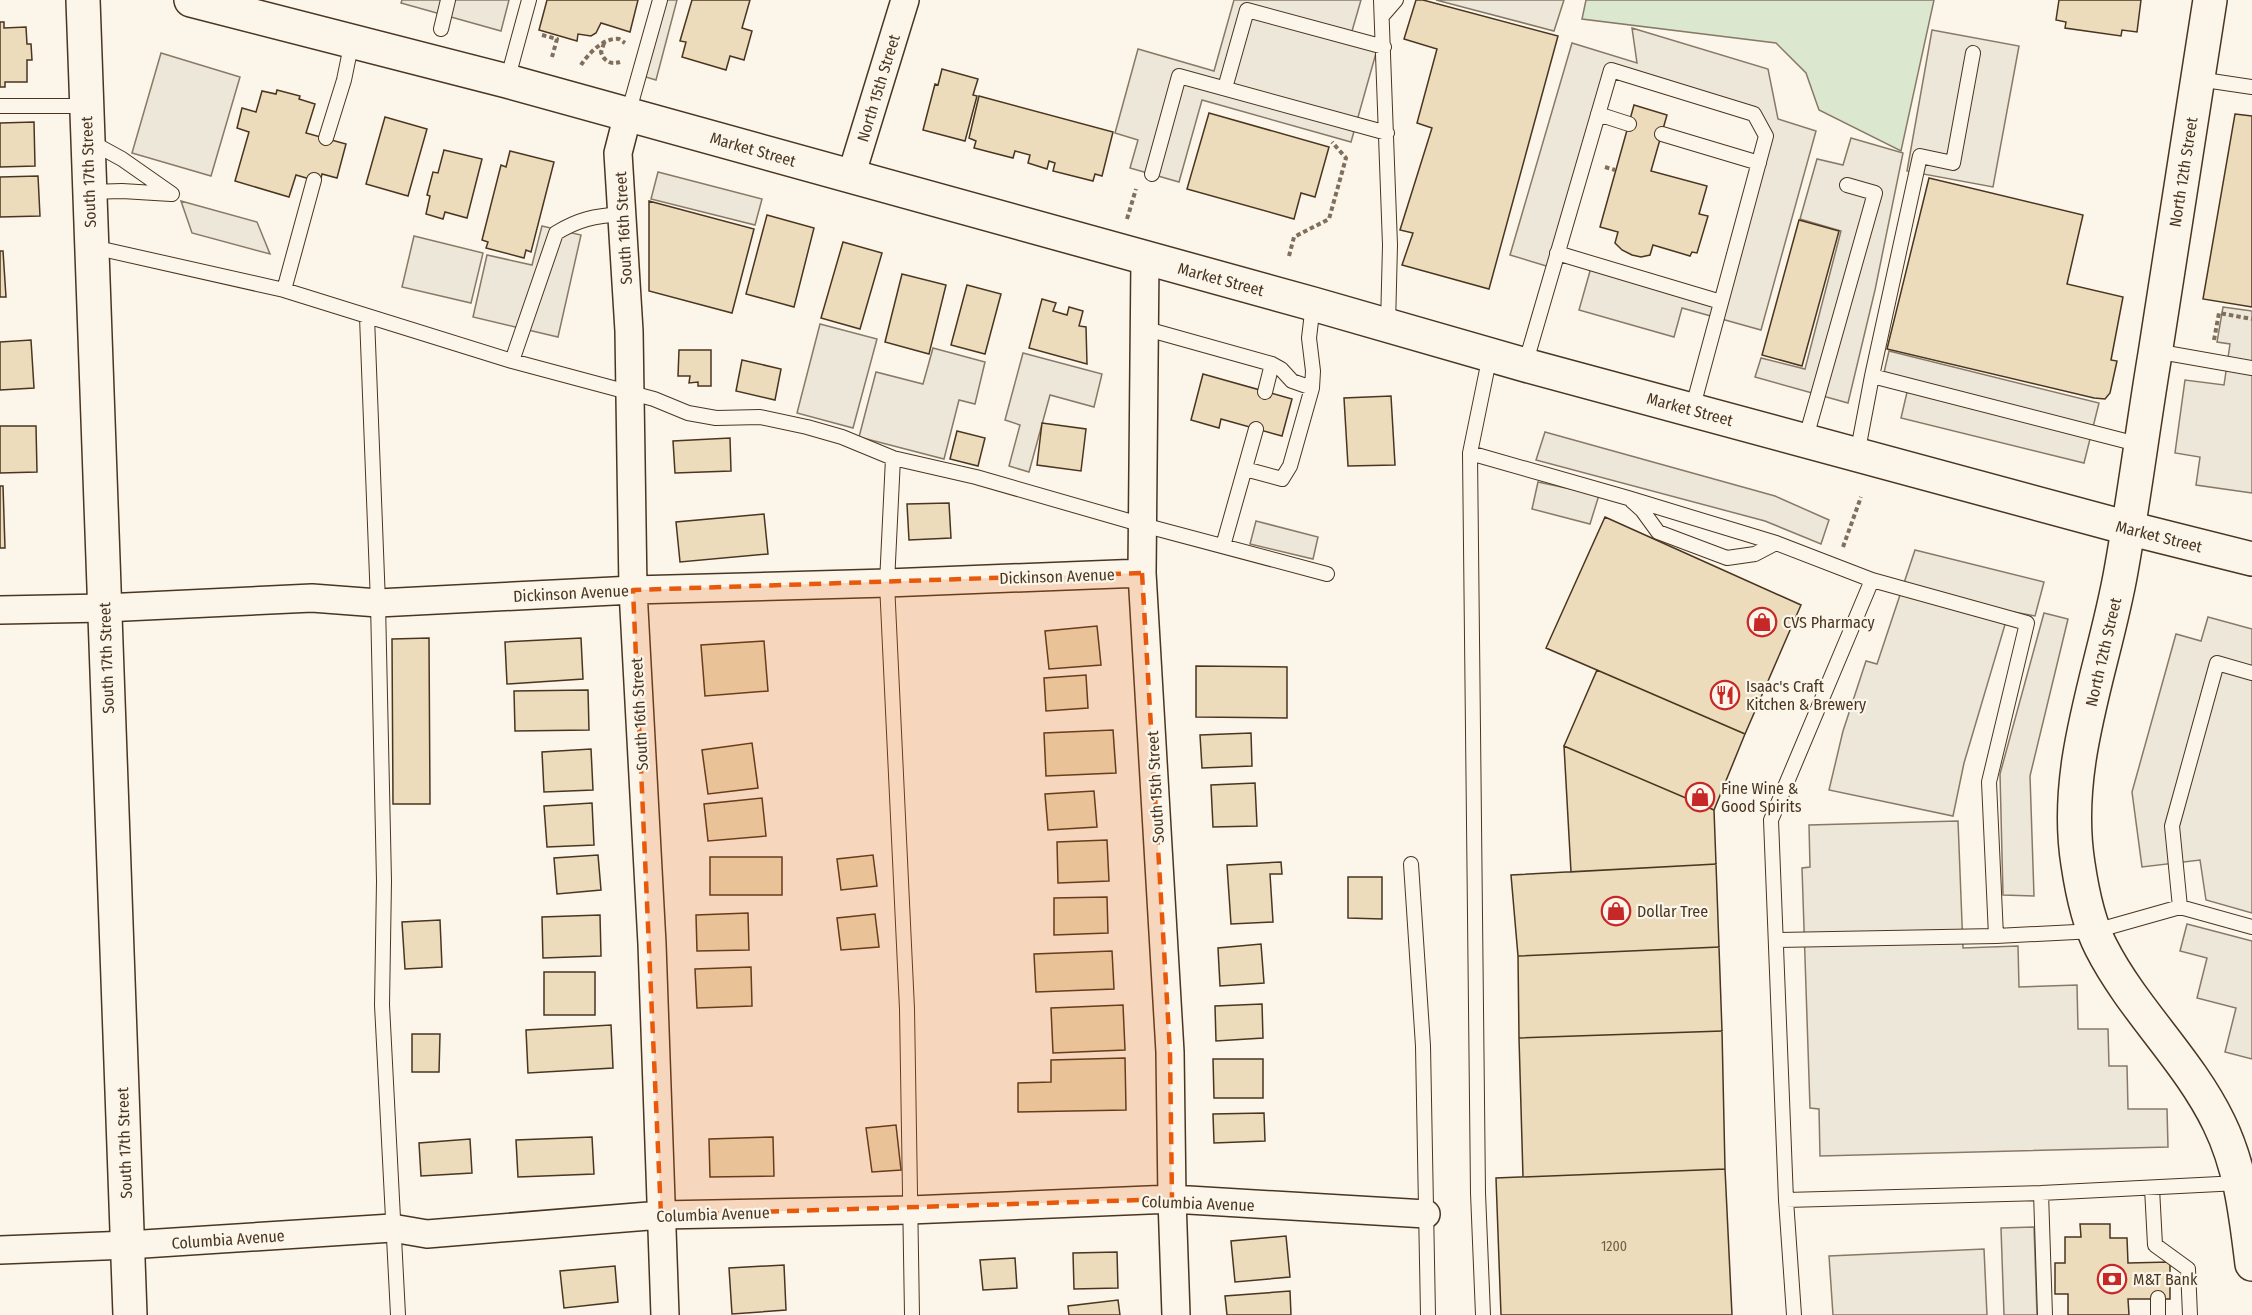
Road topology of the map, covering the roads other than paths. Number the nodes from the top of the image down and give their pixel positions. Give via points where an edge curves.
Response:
1 (83, 0) edge
2 (191, 0) edge
3 (448, 0) edge
4 (529, 0) edge
5 (660, 0) edge
6 (905, 0) edge
7 (1381, 0) edge
8 (1396, 0) edge
9 (2210, 0) edge
10 (1383, 15) junction
11 (441, 29) dead end
12 (352, 41) junction
13 (1384, 47) junction
14 (1973, 53) dead end
15 (2198, 80) junction
16 (507, 81) junction
17 (2252, 87) edge
18 (1225, 88) junction
19 (0, 106) edge
20 (86, 106) junction
21 (628, 114) junction
22 (1598, 114) junction
23 (1629, 124) dead end
24 (1386, 133) junction
25 (1662, 134) dead end
26 (326, 138) dead end
27 (87, 139) junction
28 (1758, 163) junction
29 (1152, 174) dead end
30 (851, 177) junction
31 (314, 180) dead end
32 (1847, 185) dead end
33 (89, 192) junction
34 (621, 214) junction
35 (91, 246) junction
36 (1557, 253) junction
37 (1145, 259) junction
38 (284, 290) junction
39 (1721, 303) junction
40 (1313, 304) junction
41 (367, 317) junction
42 (1388, 325) junction
43 (1143, 328) junction
44 (2155, 351) junction
45 (1490, 355) junction
46 (512, 361) junction
47 (1272, 364) junction
48 (1525, 365) junction
49 (2252, 368) edge
50 (1872, 376) junction
51 (1312, 388) junction
52 (631, 392) junction
53 (1265, 392) dead end
54 (1692, 410) junction
55 (1256, 429) dead end
56 (1805, 441) junction
57 (2141, 445) junction
58 (1470, 453) junction
59 (1857, 455) junction
60 (893, 458) junction
61 (1245, 469) junction
62 (1628, 498) junction
63 (1143, 525) junction
64 (2128, 528) junction
65 (1776, 543) junction
66 (1223, 546) junction
67 (2252, 559) edge
68 (1142, 573) junction
69 (1327, 574) dead end
70 (1872, 580) junction
71 (887, 583) junction
72 (633, 590) junction
73 (378, 603) junction
74 (104, 608) junction
75 (0, 610) edge
76 (2252, 673) edge
77 (1411, 864) dead end
78 (2180, 907) junction
79 (2252, 927) edge
80 (2095, 931) junction
81 (1996, 936) junction
82 (1776, 940) junction
83 (2240, 1183) junction
84 (2152, 1188) junction
85 (2042, 1193) junction
86 (1172, 1199) junction
87 (1786, 1200) junction
88 (910, 1210) junction
89 (1426, 1214) junction
90 (661, 1215) junction
91 (392, 1228) junction
92 (128, 1245) junction
93 (2155, 1245) junction
94 (0, 1250) edge
95 (2156, 1263) dead end
96 (2252, 1264) edge
97 (2158, 1298) dead end
98 (130, 1315) edge
99 (398, 1315) edge
100 (665, 1315) edge
101 (912, 1315) edge
102 (1176, 1315) edge
103 (1428, 1315) edge
104 (1482, 1315) edge
105 (1794, 1315) edge
106 (2045, 1315) edge
107 (2158, 1315) edge
108 (2190, 1315) edge

1 - 20 main road, South 17th Street
2 - 12 main road, Market Street via 271,15
3 - 11 lane
4 - 16 lane
5 - 21 lane
6 - 30 street, North 15th Street
7 - 10 lane
8 - 10 lane
9 - 15 main road, North 12th Street
10 - 13 lane
12 - 16 main road, Market Street
12 - 26 lane
13 - 18 lane via 1247,10
13 - 24 lane
14 - 50 lane via 1953,163 1920,156
15 - 17 lane
15 - 44 main road, North 12th Street
16 - 21 main road, Market Street
18 - 24 lane
18 - 29 lane via 1179,76
19 - 20 lane
20 - 27 main road, South 17th Street
21 - 30 main road, Market Street
21 - 34 street, South 16th Street via 618,153
22 - 23 lane
22 - 28 lane via 1611,70 1754,114 1766,136
22 - 36 lane
24 - 42 lane
25 - 28 lane
27 - 33 main road, South 17th Street
27 - 33 lane via 172,194
28 - 39 lane
30 - 37 main road, Market Street
31 - 38 lane
32 - 56 lane via 1875,193
33 - 35 main road, South 17th Street
34 - 46 lane via 593,216 556,233
34 - 52 street, South 16th Street
35 - 38 lane
35 - 74 main road, South 17th Street
36 - 39 lane
36 - 48 lane
37 - 40 main road, Market Street
37 - 43 street, South 15th Street
38 - 41 lane
39 - 54 lane
40 - 42 main road, Market Street
40 - 51 lane via 1309,338
41 - 46 lane
41 - 73 lane
42 - 45 main road, Market Street
43 - 47 lane
43 - 63 street, South 15th Street
44 - 49 lane
44 - 57 main road, North 12th Street
45 - 48 main road, Market Street
45 - 58 lane
46 - 52 lane
47 - 51 lane via 1292,381
47 - 53 lane
48 - 54 main road, Market Street
50 - 57 lane
50 - 59 lane
51 - 61 lane via 1287,474 1282,479
52 - 60 lane via 688,413 716,418 760,417 807,428 842,437
52 - 72 street, South 16th Street
54 - 56 main road, Market Street
55 - 61 lane
56 - 59 main road, Market Street
57 - 64 main road, North 12th Street
58 - 62 lane
58 - 104 lane
59 - 64 main road, Market Street
60 - 63 lane via 976,477
60 - 71 lane
61 - 66 lane
62 - 65 lane
62 - 65 lane via 1659,532 1727,558 1745,557
63 - 66 lane
63 - 68 street, South 15th Street
64 - 67 main road, Market Street
64 - 80 main road, North 12th Street via 2074,789 2078,864
65 - 70 lane
66 - 69 lane
68 - 71 street, Dickinson Avenue
68 - 86 street, South 15th Street via 1170,1052
70 - 81 lane via 2027,623 1989,782
70 - 82 lane via 1771,820
71 - 72 street, Dickinson Avenue
71 - 88 lane via 907,1009
72 - 73 street, Dickinson Avenue
72 - 90 street, South 16th Street via 652,944
73 - 74 street, Dickinson Avenue via 312,598
73 - 91 lane via 384,881 382,1005
74 - 75 street, Dickinson Avenue
74 - 92 main road, South 17th Street
76 - 78 lane via 2217,663 2172,826
77 - 89 lane via 1423,1046
78 - 79 lane
78 - 80 lane
80 - 81 lane
80 - 83 main road, North 12th Street via 2100,946 2129,991 2192,1077 2218,1120
81 - 82 lane
82 - 87 lane
83 - 84 lane
83 - 96 main road, North 12th Street
84 - 85 lane
84 - 93 lane
85 - 87 lane
85 - 106 lane
86 - 88 street, Columbia Avenue
86 - 89 street, Columbia Avenue
86 - 102 street, South 15th Street
87 - 105 lane
88 - 90 street, Columbia Avenue
88 - 101 lane
89 - 103 lane
90 - 91 street, Columbia Avenue via 427,1234
90 - 100 street, South 16th Street
91 - 92 street, Columbia Avenue
91 - 99 lane
92 - 94 street, Columbia Avenue
92 - 98 main road, South 17th Street
93 - 95 lane
93 - 108 lane via 2188,1269
97 - 107 lane

